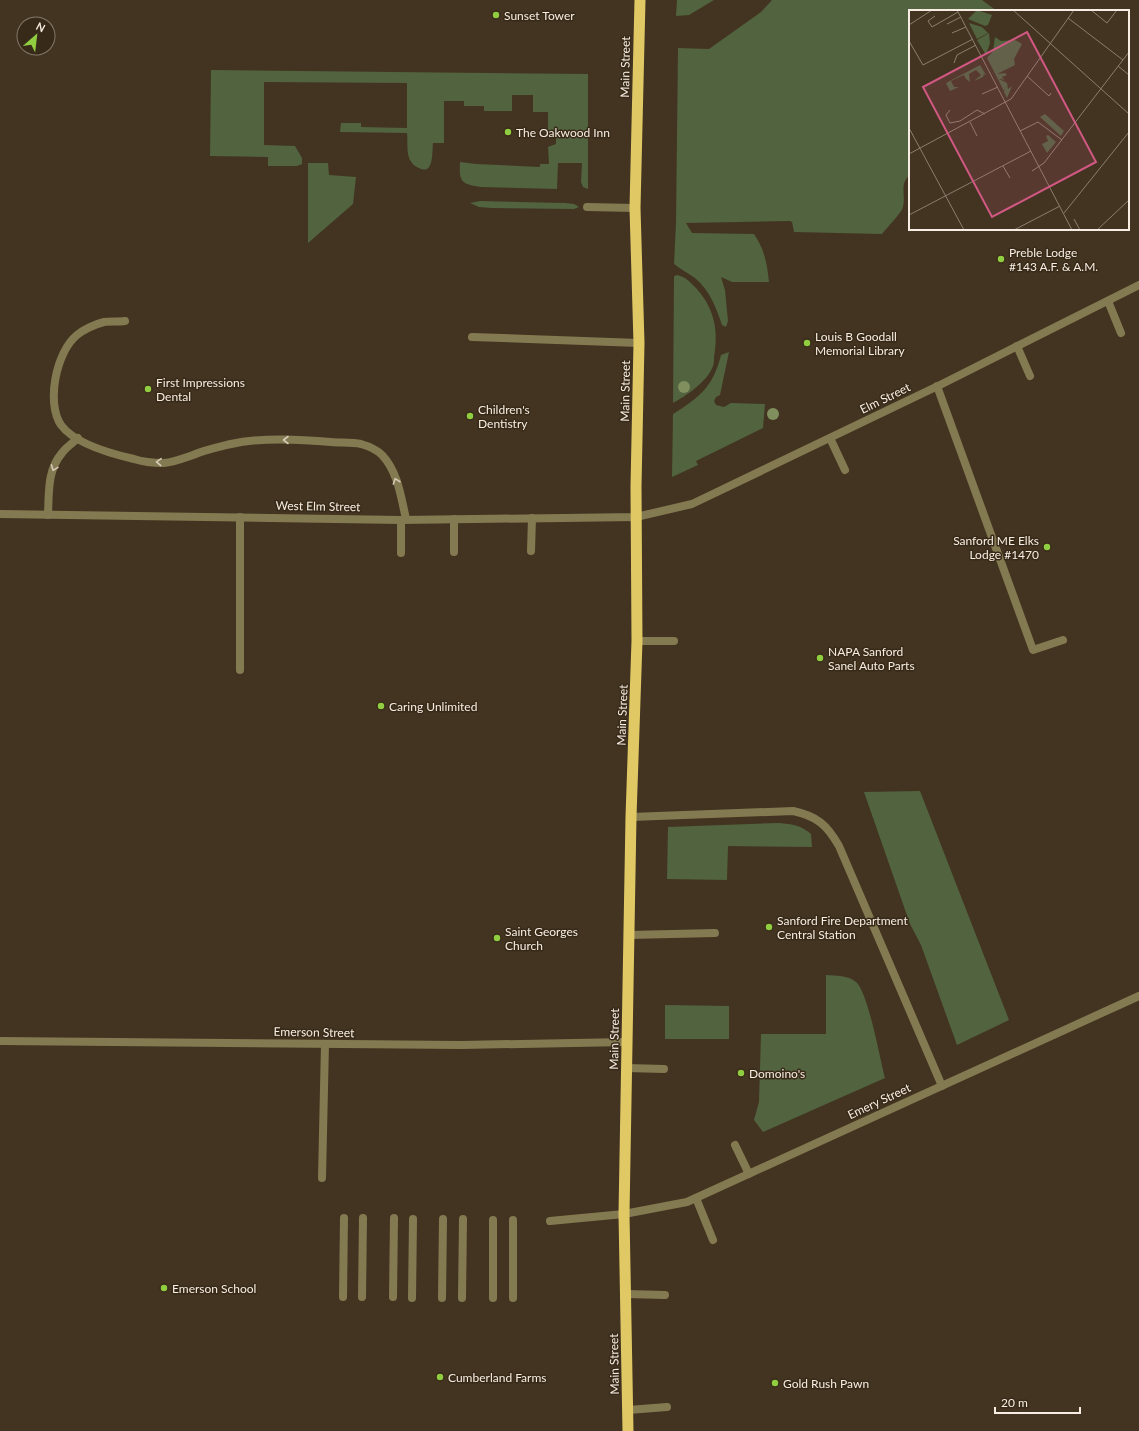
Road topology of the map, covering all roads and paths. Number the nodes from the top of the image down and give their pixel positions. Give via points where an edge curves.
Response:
1 (640, 0) edge
2 (587, 207) dead end
3 (635, 208) junction
4 (1139, 285) edge
5 (1108, 301) junction
6 (125, 321) dead end
7 (1121, 333) dead end
8 (472, 336) dead end
9 (639, 343) junction
10 (1017, 346) junction
11 (1030, 376) dead end
12 (937, 386) junction
13 (78, 438) junction
14 (830, 438) junction
15 (845, 470) dead end
16 (0, 514) edge
17 (48, 515) junction
18 (240, 517) junction
19 (636, 517) junction
20 (532, 518) junction
21 (404, 519) junction
22 (454, 519) junction
23 (530, 551) dead end
24 (454, 552) dead end
25 (401, 553) dead end
26 (1064, 640) dead end
27 (637, 641) junction
28 (674, 641) dead end
29 (240, 670) dead end
30 (631, 817) junction
31 (715, 932) dead end
32 (629, 935) junction
33 (1139, 996) edge
34 (0, 1041) edge
35 (627, 1042) junction
36 (325, 1044) junction
37 (627, 1068) junction
38 (664, 1069) dead end
39 (942, 1086) junction
40 (735, 1145) dead end
41 (749, 1174) junction
42 (322, 1178) dead end
43 (696, 1198) junction
44 (624, 1214) junction
45 (344, 1218) dead end
46 (363, 1218) dead end
47 (394, 1218) dead end
48 (413, 1219) dead end
49 (443, 1219) dead end
50 (463, 1219) dead end
51 (493, 1220) dead end
52 (513, 1220) dead end
53 (550, 1221) dead end
54 (713, 1240) dead end
55 (625, 1294) junction
56 (665, 1295) dead end
57 (343, 1297) dead end
58 (362, 1297) dead end
59 (394, 1297) dead end
60 (412, 1298) dead end
61 (442, 1298) dead end
62 (462, 1298) dead end
63 (492, 1298) dead end
64 (513, 1298) dead end
65 (667, 1407) dead end
66 (628, 1410) junction
67 (628, 1431) edge

1 - 3 highway, Main Street
2 - 3 street
3 - 9 highway, Main Street
4 - 5 street, Elm Street
5 - 7 street
5 - 10 street, Elm Street
6 - 13 street via 104,322 90,327 76,336 62,355 54,390 56,415 69,433
8 - 9 street
9 - 19 highway, Main Street
10 - 11 street
10 - 12 street, Elm Street
12 - 14 street, Elm Street
12 - 26 street via 1033,650
13 -> 17 street via 62,452 53,467 49,484
21 -> 13 street via 398,484 391,467 381,454 361,444 308,440 248,440 164,463 136,460 92,446
14 - 15 street
14 - 19 street, Elm Street via 692,504
16 - 17 street, West Elm Street
17 - 18 street, West Elm Street
18 - 21 street, West Elm Street
18 - 29 street
19 - 20 street, West Elm Street
19 - 27 highway, Main Street
20 - 22 street, West Elm Street
20 - 23 street
21 - 22 street, West Elm Street
21 - 25 street
22 - 24 street
27 - 28 street
27 - 30 highway, Main Street
30 - 32 highway, Main Street
30 - 39 street via 793,811 807,814 820,822 830,831 839,846
31 - 32 street
32 - 35 highway, Main Street
33 - 39 street, Emery Street
34 - 36 street, Emerson Street
35 - 36 street, Emerson Street
35 - 37 highway, Main Street
36 - 42 street
37 - 38 street
37 - 44 highway, Main Street
39 - 41 street, Emery Street
40 - 41 street
41 - 43 street, Emery Street
43 - 44 street, Emery Street
43 - 54 street
44 - 53 street, Emery Street
44 - 55 highway, Main Street
45 - 57 street
46 - 58 street
47 - 59 street
48 - 60 street
49 - 61 street
50 - 62 street
51 - 63 street
52 - 64 street
55 - 56 street
55 - 66 highway, Main Street
65 - 66 street
66 - 67 highway, Main Street

